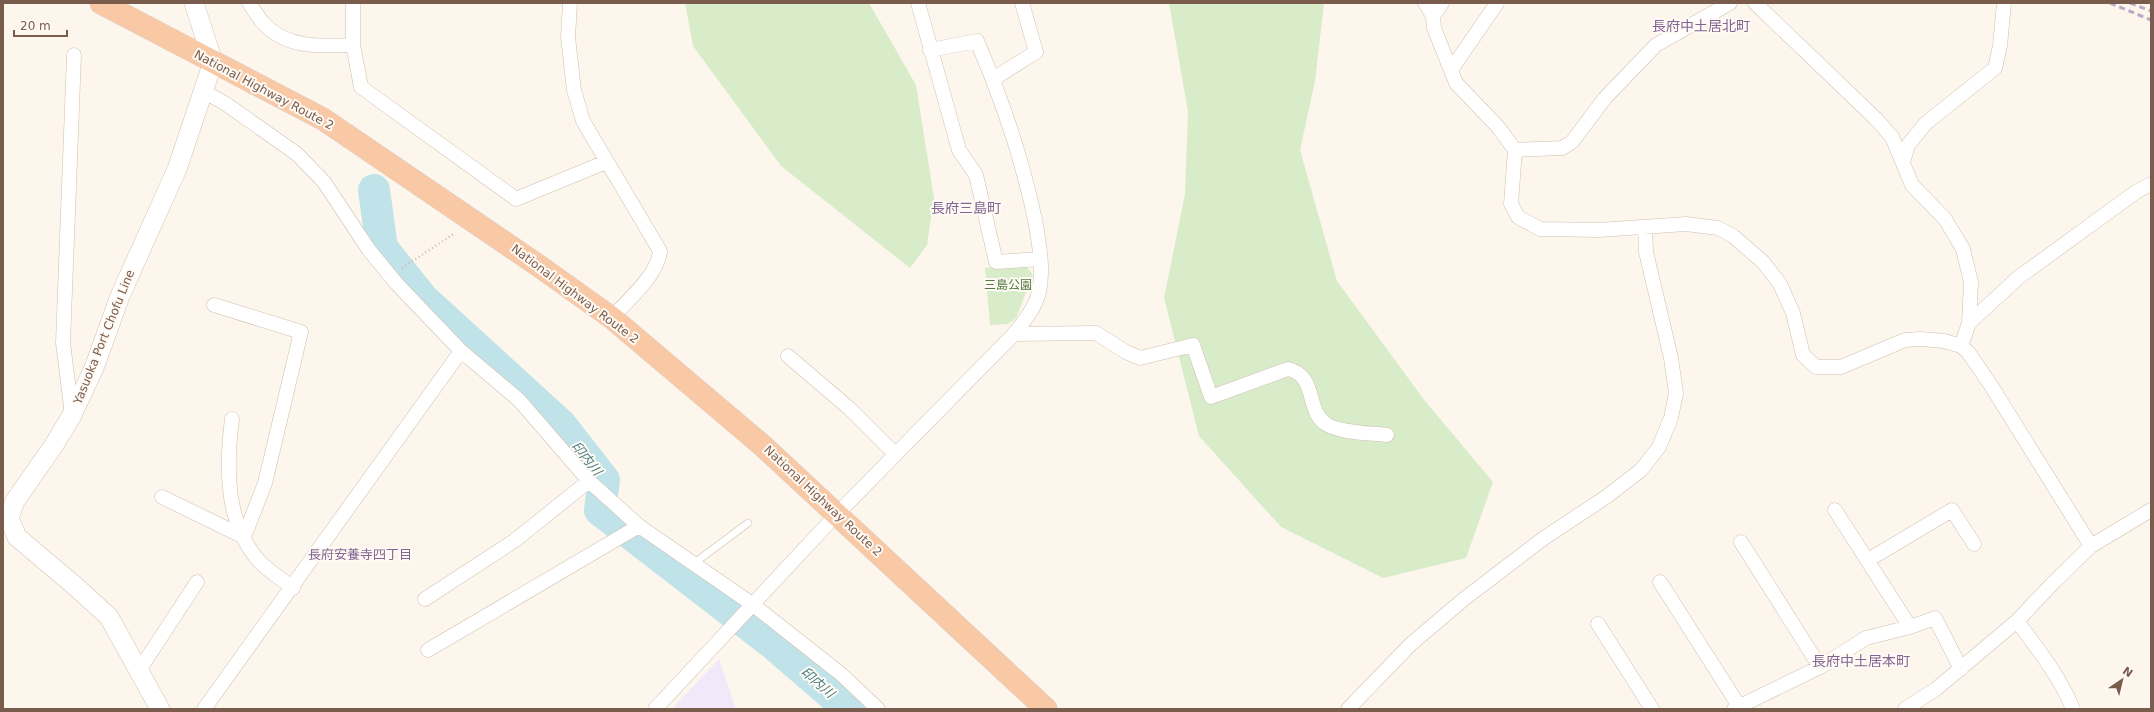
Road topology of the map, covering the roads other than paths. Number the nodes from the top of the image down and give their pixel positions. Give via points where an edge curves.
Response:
1 (101, 3) edge
2 (194, 3) edge
3 (249, 3) edge
4 (353, 3) edge
5 (570, 3) edge
6 (918, 3) edge
7 (1022, 3) edge
8 (1425, 3) edge
9 (1442, 3) edge
10 (1497, 3) edge
11 (1730, 3) edge
12 (1754, 3) edge
13 (2004, 3) edge
14 (1433, 16) junction
15 (347, 46) junction
16 (930, 50) junction
17 (74, 55) dead end
18 (213, 62) junction
19 (1451, 70) junction
20 (994, 79) junction
21 (203, 91) junction
22 (1515, 150) junction
23 (606, 162) junction
24 (1903, 162) junction
25 (2151, 184) edge
26 (1645, 227) junction
27 (1040, 259) junction
28 (214, 305) dead end
29 (612, 318) junction
30 (1969, 322) junction
31 (1014, 334) junction
32 (1961, 346) junction
33 (461, 351) junction
34 (788, 356) dead end
35 (72, 415) junction
36 (232, 419) dead end
37 (1387, 435) dead end
38 (894, 454) junction
39 (599, 490) junction
40 (162, 497) dead end
41 (1835, 510) dead end
42 (2151, 510) edge
43 (837, 514) junction
44 (5, 519) edge
45 (748, 523) dead end
46 (632, 530) junction
47 (244, 537) junction
48 (1741, 542) dead end
49 (1974, 544) dead end
50 (2092, 546) junction
51 (1868, 560) junction
52 (693, 564) junction
53 (197, 582) dead end
54 (1660, 582) dead end
55 (292, 588) junction
56 (425, 599) dead end
57 (751, 606) junction
58 (2018, 621) junction
59 (1598, 624) dead end
60 (1910, 627) junction
61 (428, 650) dead end
62 (1820, 667) junction
63 (1961, 670) junction
64 (138, 672) junction
65 (1737, 707) edge
66 (160, 709) edge
67 (204, 709) edge
68 (655, 709) edge
69 (878, 709) edge
70 (1046, 709) edge
71 (1348, 709) edge
72 (1652, 709) edge
73 (1905, 709) edge
74 (2073, 709) edge

1 - 18 highway, National Highway Route 2
2 - 18 main road
3 - 15 street via 266,25 282,37 310,46
4 - 15 street
5 - 23 street via 568,37 574,90 583,120
6 - 16 street
7 - 20 street via 1036,52
8 - 14 street
9 - 14 street
10 - 19 street
11 - 22 street via 1656,45 1605,98 1572,142 1562,148
12 - 24 street via 1876,119 1892,137
13 - 24 street via 1995,68 1926,123 1908,145
14 - 19 street via 1434,28
15 - 23 street via 360,87 516,199
16 - 20 street via 977,41
16 - 27 street via 959,150 976,176 996,262
17 - 35 street via 63,343
18 - 21 main road, Yasuoka Port Chofu Line
18 - 29 highway, National Highway Route 2 via 323,119
19 - 22 street via 1456,83 1498,127
20 - 27 street via 1031,201
21 - 33 street via 226,104 297,154 324,182 369,250
21 - 35 main road, Yasuoka Port Chofu Line via 177,169 120,296 94,368
22 - 26 street via 1511,204 1518,217 1540,229 1599,230
23 - 29 street via 660,251 659,260 650,274
24 - 30 street via 1912,185 1945,219 1963,249 1971,282
25 - 30 street via 2136,192 2019,277
26 - 32 street via 1694,225 1718,228 1733,236 1763,262 1780,284 1793,313 1803,355 1816,367 1842,367 1905,340 1944,341
26 - 71 street via 1646,252 1671,358 1676,393 1671,418 1659,447 1642,470 1544,538 1411,644
27 - 31 street via 1039,292 1034,308
28 - 47 street via 301,332 265,483
29 - 43 highway, National Highway Route 2 via 763,446
30 - 32 street
31 - 37 street via 1096,334 1140,358 1193,345 1211,397 1288,369 1298,371 1304,378 1318,416 1324,423 1333,428
31 - 38 street
32 - 50 street via 1990,384
33 - 39 street via 519,400
33 - 55 street
34 - 38 street via 850,409
35 - 44 main road, Yasuoka Port Chofu Line
36 - 47 street via 229,447 232,505
38 - 43 street
39 - 46 street
39 - 56 street
40 - 47 street
41 - 51 street
42 - 50 street
43 - 57 street
43 - 70 highway, National Highway Route 2
44 - 64 main road, Yasuoka Port Chofu Line via 17,537 109,617
45 - 52 lane
46 - 52 street
46 - 61 street
47 - 55 street via 259,561
48 - 62 street
49 - 51 street via 1952,510
50 - 58 street
51 - 60 street
52 - 57 street
53 - 64 street
54 - 65 street
55 - 67 street
57 - 68 street
57 - 69 street via 841,674
58 - 63 street
58 - 74 street via 2067,693
59 - 72 street
60 - 62 street via 1866,638
60 - 63 street via 1935,618
62 - 65 street
63 - 73 street
64 - 66 main road, Yasuoka Port Chofu Line

